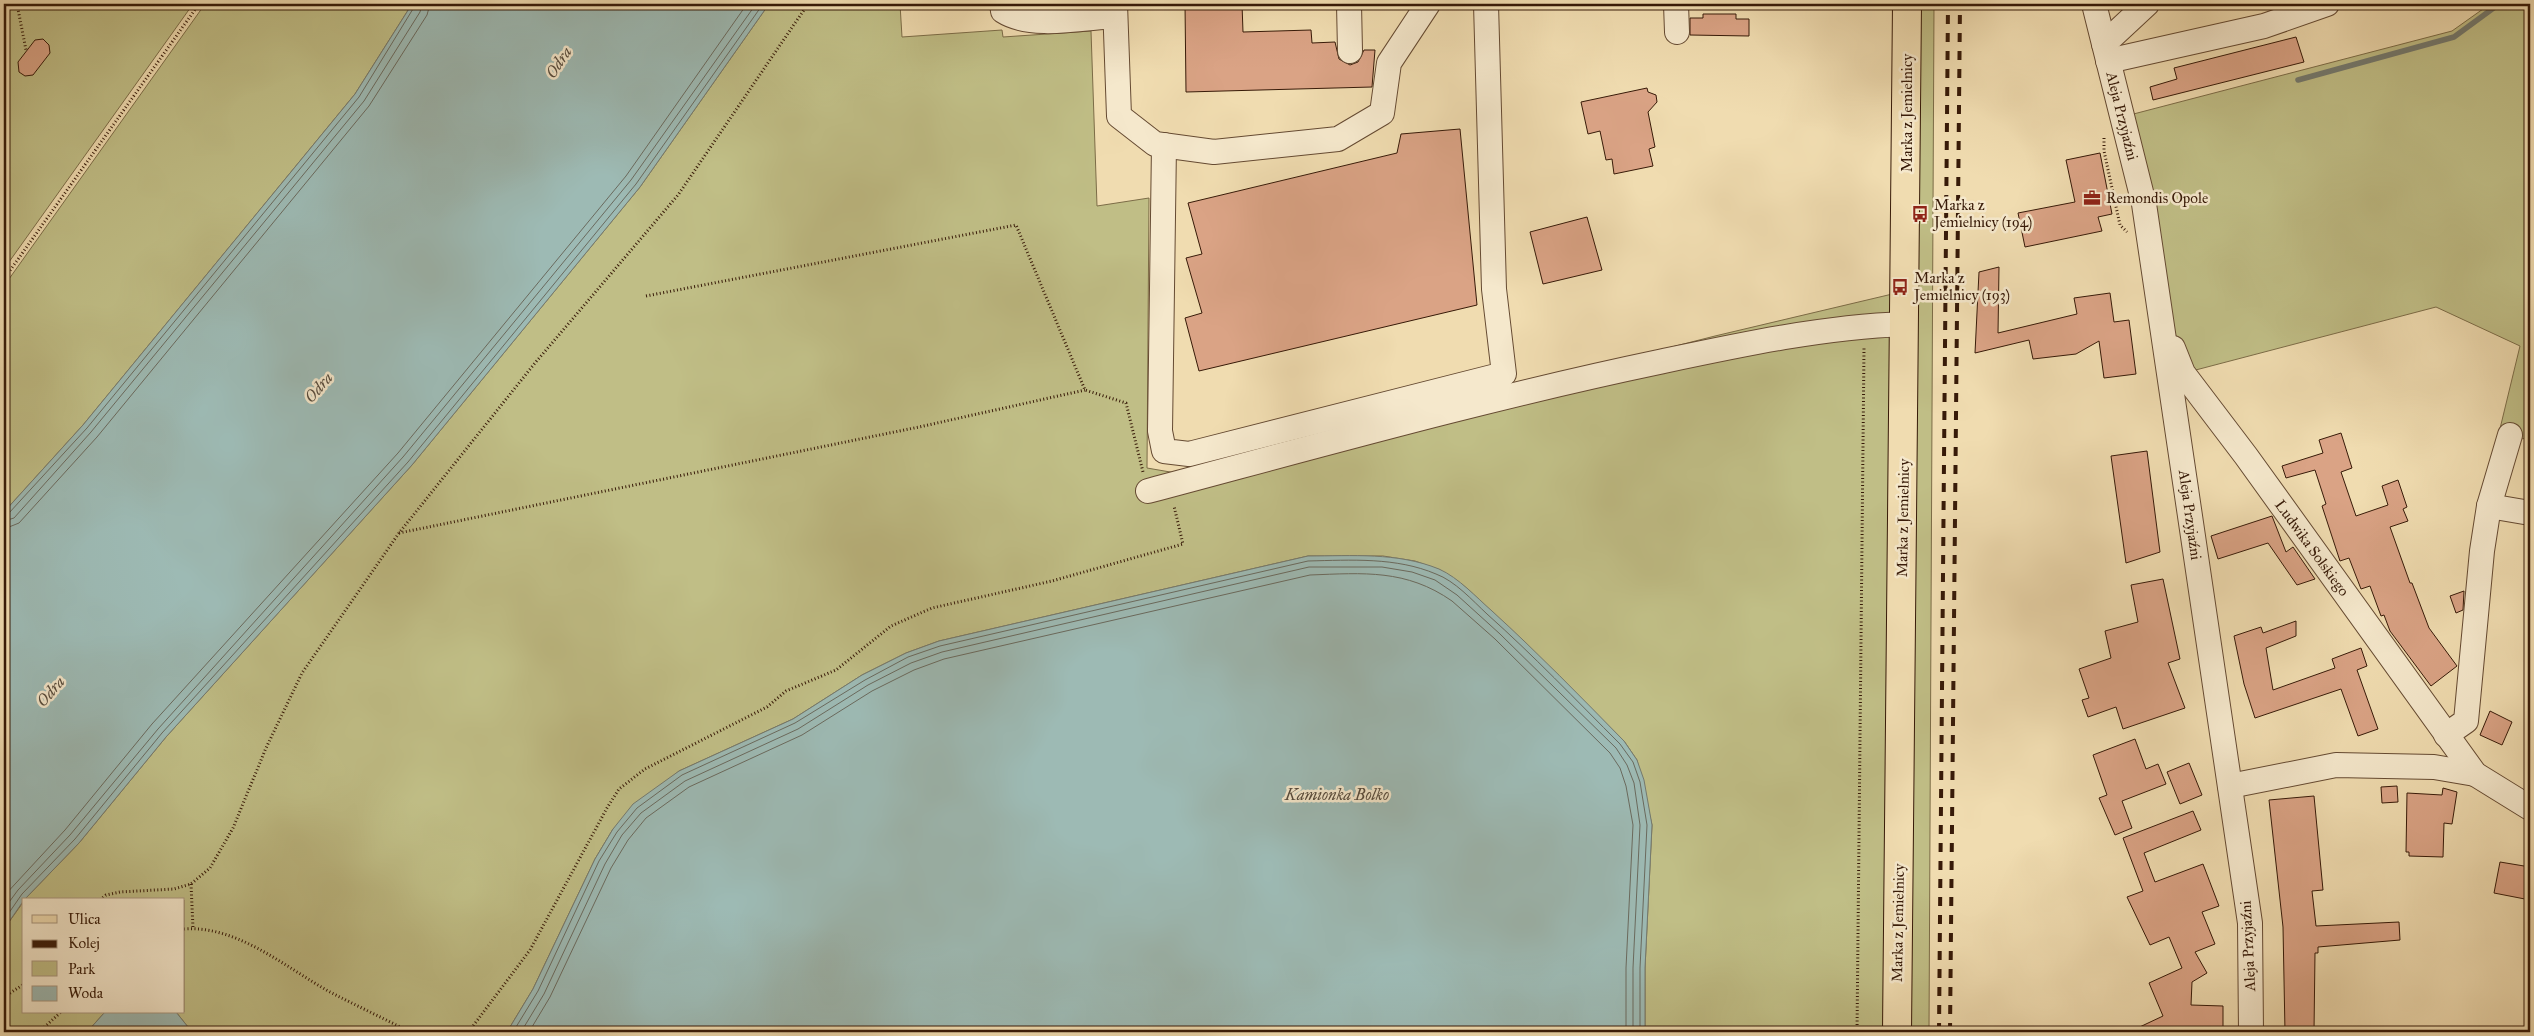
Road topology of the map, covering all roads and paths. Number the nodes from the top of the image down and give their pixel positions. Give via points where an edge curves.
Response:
1 (18, 4) edge
2 (199, 4) edge
3 (808, 4) edge
4 (1002, 4) edge
5 (1349, 4) edge
6 (1428, 4) edge
7 (1486, 4) edge
8 (1676, 4) edge
9 (1907, 4) edge
10 (2094, 4) edge
11 (2147, 4) edge
12 (2327, 4) edge
13 (1115, 10) edge
14 (1677, 32) dead end
15 (26, 50) dead end
16 (1350, 51) dead end
17 (2106, 52) junction
18 (2104, 136) dead end
19 (1164, 145) junction
20 (2132, 238) dead end
21 (4, 279) edge
22 (646, 296) dead end
23 (2160, 317) junction
24 (1905, 324) junction
25 (1864, 326) junction
26 (1085, 390) junction
27 (2510, 435) dead end
28 (1159, 488) junction
29 (2489, 506) junction
30 (2530, 513) edge
31 (399, 533) junction
32 (2446, 735) junction
33 (2475, 774) junction
34 (2230, 786) junction
35 (2530, 808) edge
36 (191, 884) junction
37 (102, 898) edge
38 (193, 928) junction
39 (185, 929) edge
40 (22, 985) edge
41 (4, 997) edge
42 (59, 1014) edge
43 (39, 1032) edge
44 (410, 1032) edge
45 (465, 1032) edge
46 (1857, 1032) edge
47 (1897, 1032) edge
48 (2251, 1032) edge

1 - 15 path
2 - 21 path
3 - 31 path via 678,195 535,363
4 - 13 street via 1003,11 1014,18 1034,21
5 - 16 street
6 - 19 street via 1389,63 1382,113 1338,139 1214,152
7 - 19 street via 1494,289 1504,374 1189,454 1164,451 1160,431
8 - 14 street
9 - 24 main road, Marka z Jemielnicy
10 - 17 street, Aleja Przyjaźni
11 - 17 street
12 - 17 street via 2264,26
13 - 19 street via 1119,116 1155,144
17 - 23 street, Aleja Przyjaźni via 2144,204
18 - 20 path via 2104,152 2120,224
22 - 26 path via 1016,225
23 - 32 street, Ludwika Solskiego via 2183,373
23 - 34 street, Aleja Przyjaźni
24 - 25 street
24 - 47 main road, Marka z Jemielnicy
25 - 28 street via 1711,351 1579,379
25 - 46 path
26 - 28 path via 1126,403
26 - 31 path
27 - 29 street
28 - 45 path via 1183,544 1052,581 932,608 891,626 836,670 786,691 767,707 645,769 620,790 607,808 530,950 473,1026
29 - 30 street
29 - 32 street via 2466,721
31 - 36 path via 302,673 266,748 234,828 210,868
32 - 33 street, Ludwika Solskiego
33 - 34 street, Ludwika Solskiego via 2431,767 2336,765
33 - 35 street, Ludwika Solskiego
34 - 48 street, Aleja Przyjaźni via 2250,923
36 - 37 path via 174,889 120,892
36 - 38 path
38 - 39 path
38 - 44 path via 210,929 244,941 330,992
40 - 41 path
42 - 43 path

